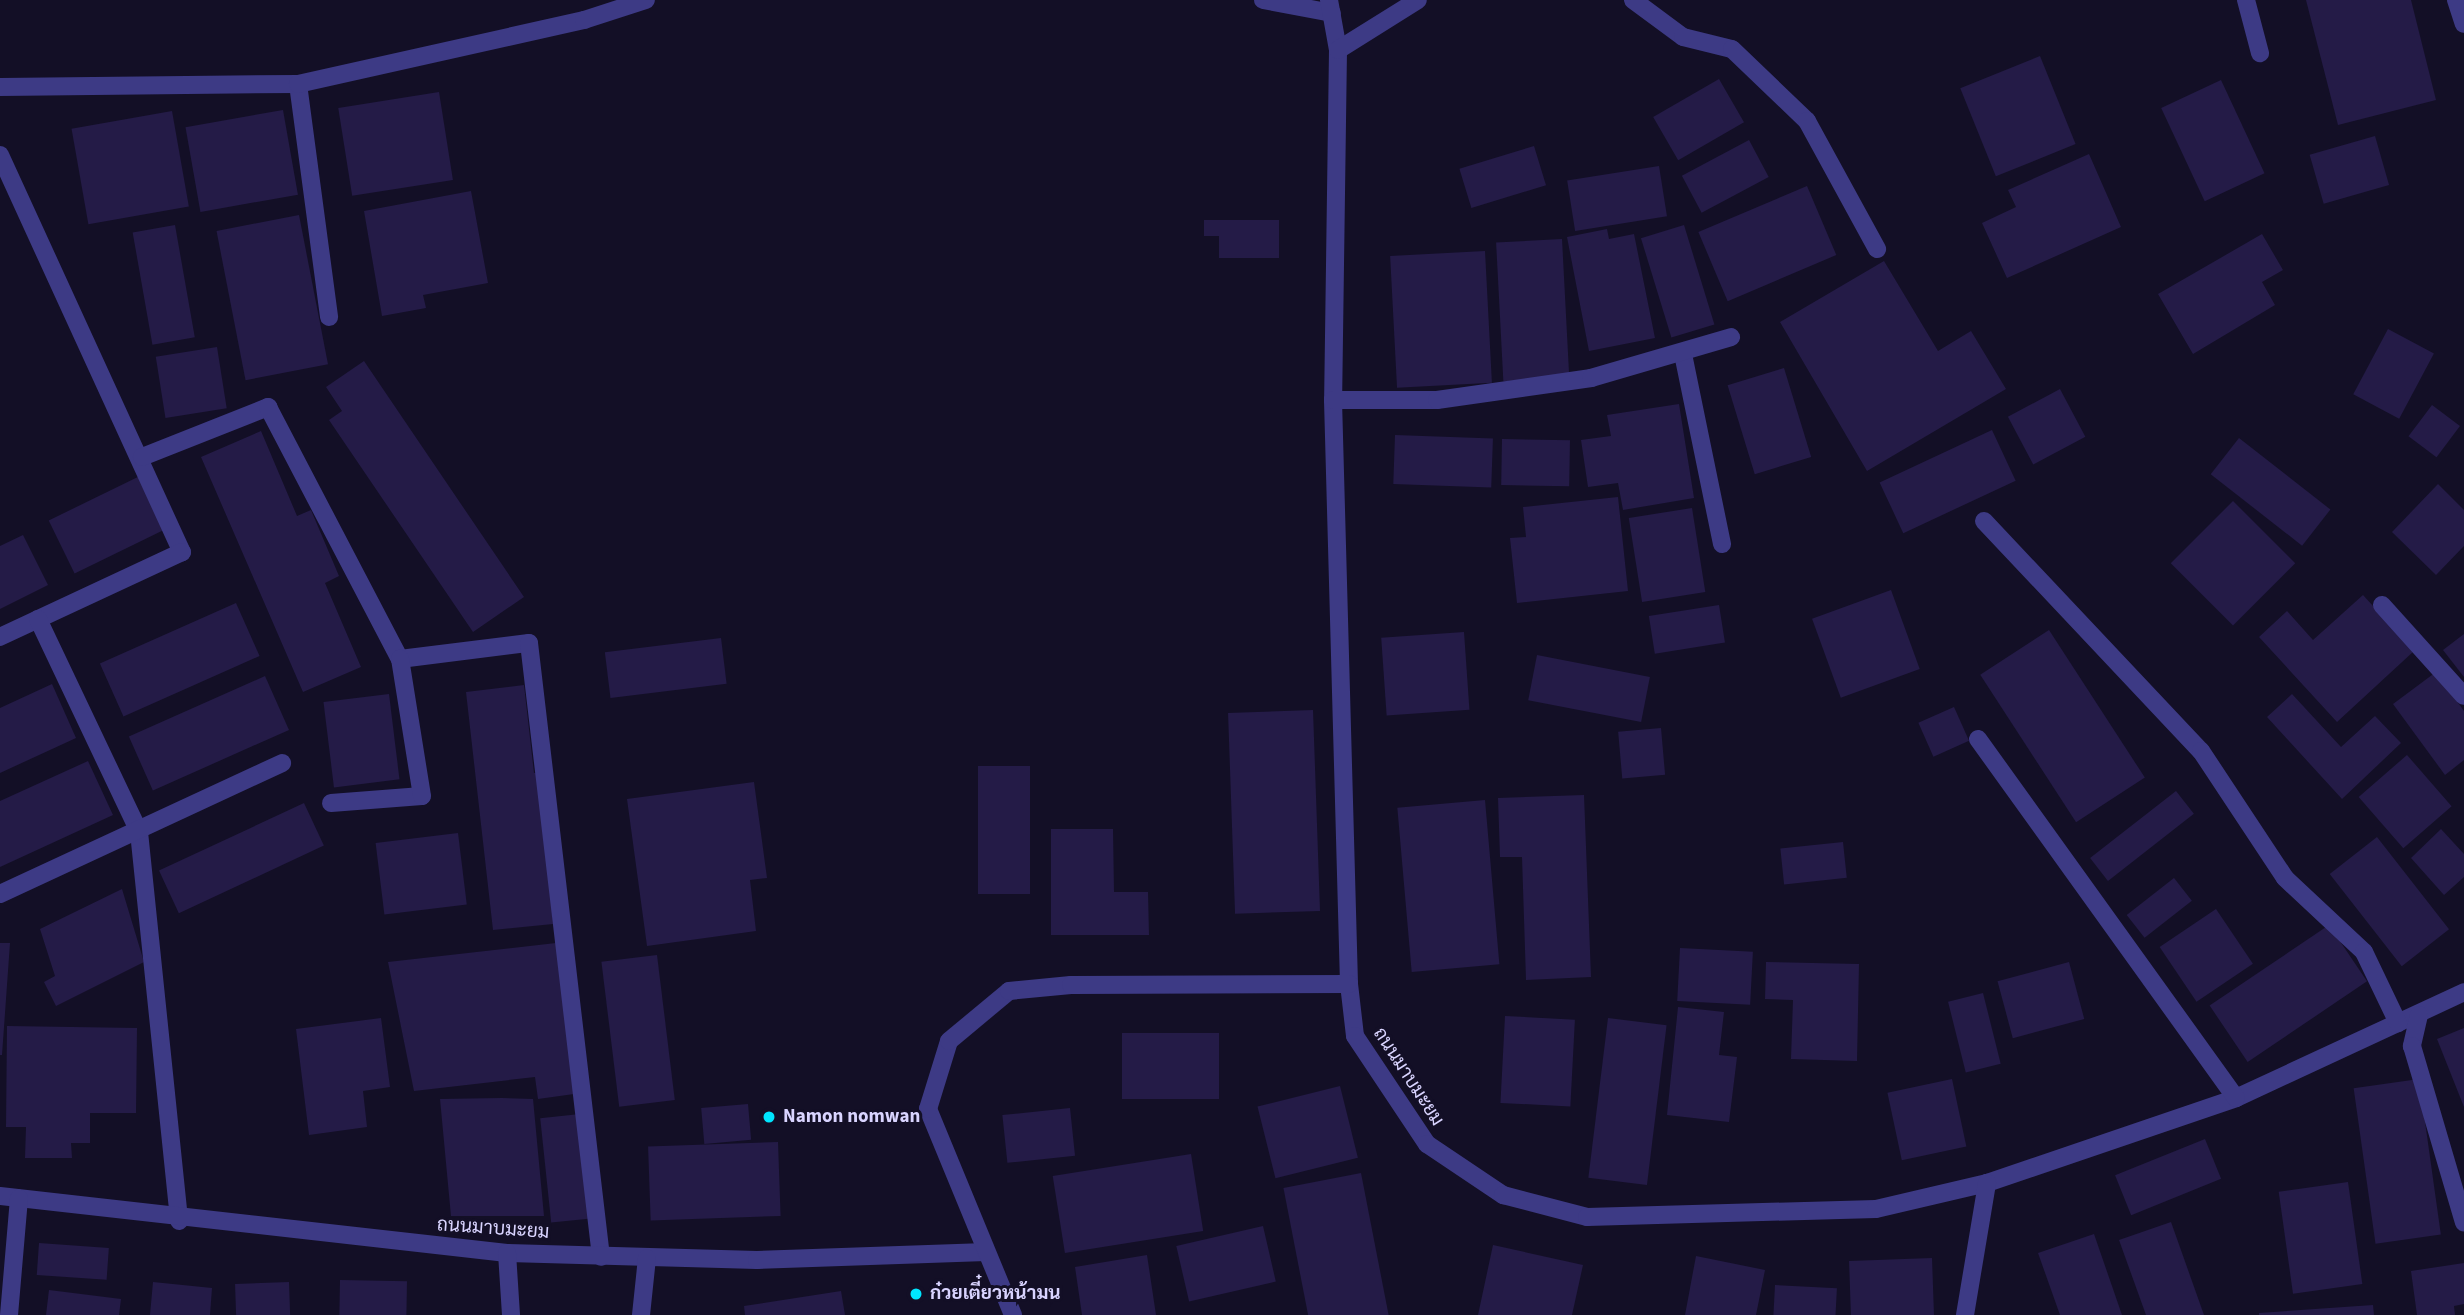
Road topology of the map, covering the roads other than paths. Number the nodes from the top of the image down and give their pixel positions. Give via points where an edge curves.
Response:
1 (646, 0) edge
2 (1263, 0) edge
3 (1418, 0) edge
4 (1633, 0) edge
5 (2246, 0) edge
6 (2456, 0) edge
7 (1330, 7) edge
8 (2464, 24) edge
9 (1338, 50) junction
10 (2260, 53) dead end
11 (298, 84) junction
12 (0, 87) edge
13 (0, 155) edge
14 (1877, 248) dead end
15 (329, 317) dead end
16 (1731, 337) dead end
17 (1683, 354) junction
18 (1334, 400) junction
19 (142, 457) junction
20 (1984, 520) dead end
21 (1722, 544) dead end
22 (2382, 604) dead end
23 (38, 619) junction
24 (0, 637) edge
25 (400, 659) junction
26 (2464, 696) edge
27 (1978, 739) dead end
28 (282, 763) dead end
29 (331, 803) dead end
30 (139, 832) junction
31 (0, 894) edge
32 (1349, 984) junction
33 (2464, 992) edge
34 (2418, 1015) junction
35 (2398, 1023) junction
36 (2236, 1098) junction
37 (1987, 1183) junction
38 (0, 1196) edge
39 (19, 1198) junction
40 (178, 1221) junction
41 (2464, 1223) edge
42 (986, 1252) junction
43 (507, 1253) junction
44 (601, 1257) junction
45 (647, 1258) junction
46 (9, 1315) edge
47 (511, 1315) edge
48 (641, 1315) edge
49 (1013, 1315) edge
50 (1965, 1315) edge

1 - 11 street via 584,20
2 - 7 street
3 - 9 street
4 - 14 street via 1683,37 1732,49 1807,121
5 - 10 street
6 - 8 street
7 - 9 street, ถนนมาบมะยม
9 - 18 street, ถนนมาบมะยม
11 - 12 street
11 - 15 street
13 - 19 street
16 - 17 street
17 - 18 street via 1591,378 1437,400
17 - 21 street
18 - 32 street, ถนนมาบมะยม
19 - 23 street via 182,552
19 - 25 street via 268,407
20 - 35 street via 2201,751 2285,878 2364,953
22 - 26 street
23 - 24 street
23 - 30 street
25 - 29 street via 422,796
25 - 44 street via 529,643
27 - 36 street
28 - 30 street
30 - 31 street
30 - 40 street
32 - 37 street, ถนนมาบมะยม via 1355,1037 1427,1144 1503,1195 1587,1217 1877,1209
32 - 42 street via 1070,985 1009,991 950,1041 928,1109
33 - 34 street, ถนนมาบมะยม
34 - 35 street, ถนนมาบมะยม
34 - 41 street via 2413,1046
35 - 36 street, ถนนมาบมะยม
36 - 37 street, ถนนมาบมะยม
37 - 50 street
38 - 39 street, ถนนมาบมะยม
39 - 40 street, ถนนมาบมะยม
39 - 46 street
40 - 43 street, ถนนมาบมะยม
42 - 45 street, ถนนมาบมะยม
42 - 49 street
43 - 44 street, ถนนมาบมะยม
43 - 47 street
44 - 45 street, ถนนมาบมะยม
45 - 48 street

